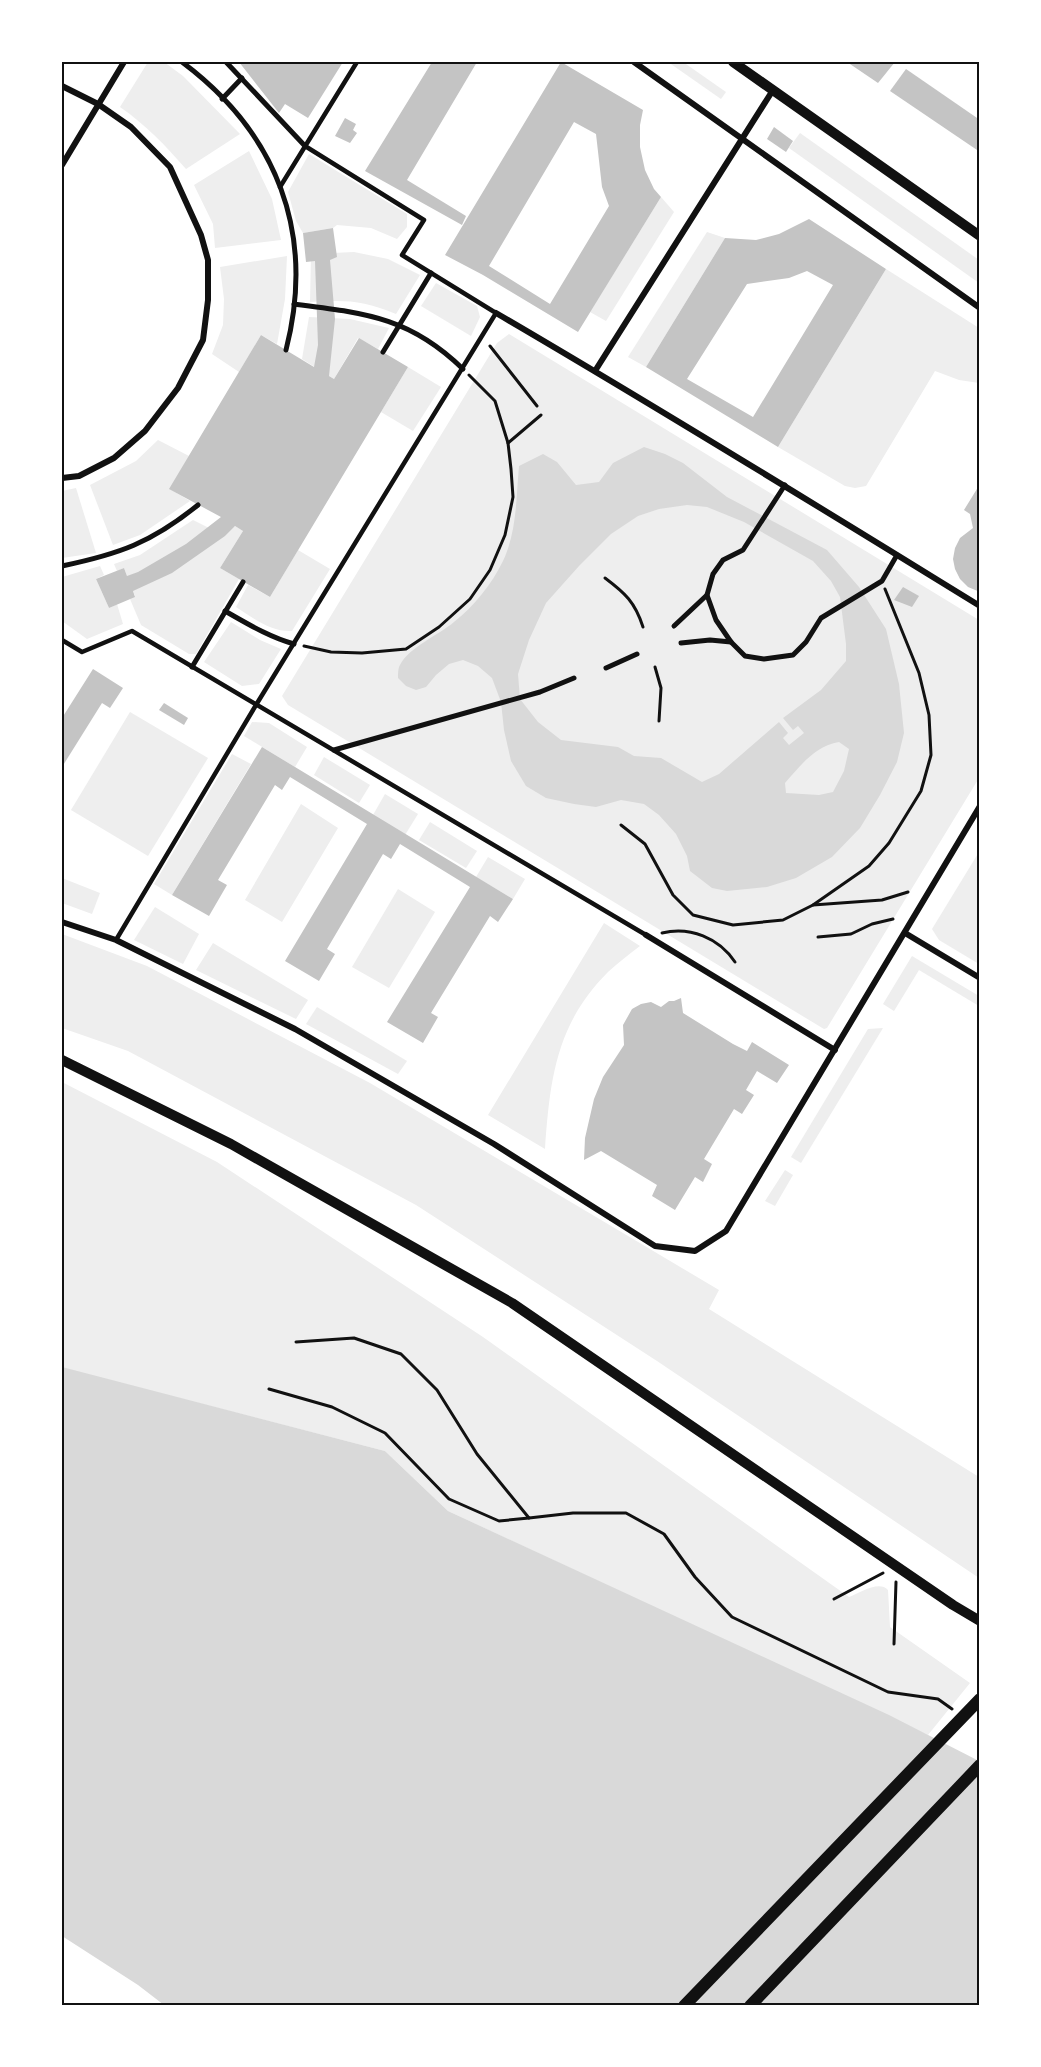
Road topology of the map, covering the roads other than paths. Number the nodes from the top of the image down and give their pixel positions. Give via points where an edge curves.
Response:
1 (124, 62) edge
2 (182, 62) edge
3 (226, 62) edge
4 (357, 62) edge
5 (634, 62) edge
6 (733, 62) edge
7 (242, 78) junction
8 (62, 86) edge
9 (772, 90) junction
10 (222, 99) junction
11 (98, 104) junction
12 (741, 139) junction
13 (304, 146) junction
14 (62, 165) edge
15 (280, 187) junction
16 (980, 236) edge
17 (431, 273) junction
18 (294, 304) junction
19 (980, 308) edge
20 (496, 313) junction
21 (399, 325) junction
22 (286, 350) dead end
23 (383, 352) dead end
24 (463, 369) junction
25 (595, 371) junction
26 (62, 478) edge
27 (784, 485) junction
28 (198, 505) dead end
29 (897, 555) junction
30 (62, 566) edge
31 (243, 582) dead end
32 (707, 595) junction
33 (980, 606) edge
34 (225, 611) junction
35 (674, 626) dead end
36 (62, 640) edge
37 (731, 642) junction
38 (681, 643) dead end
39 (294, 644) junction
40 (637, 654) dead end
41 (192, 667) junction
42 (606, 668) dead end
43 (574, 678) dead end
44 (256, 705) junction
45 (334, 750) junction
46 (980, 806) edge
47 (62, 922) edge
48 (905, 933) junction
49 (647, 935) joint
50 (116, 940) junction
51 (980, 978) edge
52 (835, 1050) junction
53 (62, 1060) edge
54 (980, 1621) edge
55 (980, 1699) edge
56 (980, 1766) edge
57 (684, 2006) edge
58 (750, 2006) edge

1 - 11 street
2 - 10 street
3 - 7 street
4 - 13 lane
5 - 12 street
6 - 9 street
7 - 10 street
7 - 13 street
8 - 11 street
9 - 12 street
9 - 16 street
10 - 15 street via 246,123 272,164
11 - 14 street
11 - 26 street via 132,127 170,166 201,235 208,260 208,300 203,340 178,388 145,431 114,458 79,476
12 - 19 street
12 - 25 street
13 - 15 lane
13 - 17 lane via 424,220 402,255
15 - 18 street via 295,247
17 - 20 lane
17 - 21 street
18 - 21 street via 358,312
18 - 22 street
20 - 24 lane
20 - 25 street
21 - 23 street
21 - 24 street via 444,350
24 - 39 lane
25 - 27 street
27 - 29 street
27 - 32 street via 743,550 723,560 713,574
28 - 30 street via 160,534 138,545 106,557
29 - 33 street
29 - 37 street via 882,581 821,618 794,655 764,659 745,656
31 - 34 street
32 - 35 street
32 - 37 street via 716,620
34 - 39 street via 259,631
34 - 41 street
36 - 41 lane via 82,652 132,631
37 - 38 street
39 - 44 lane
40 - 42 street
41 - 44 lane
43 - 45 street via 540,692
44 - 45 lane
44 - 50 lane
45 - 49 lane
46 - 48 street
47 - 50 street
48 - 51 street
48 - 52 street
49 - 52 street
50 - 52 street via 295,1029 494,1144 655,1246 695,1251 726,1231
53 - 54 street via 231,1144 512,1303
55 - 57 main road
56 - 58 main road

